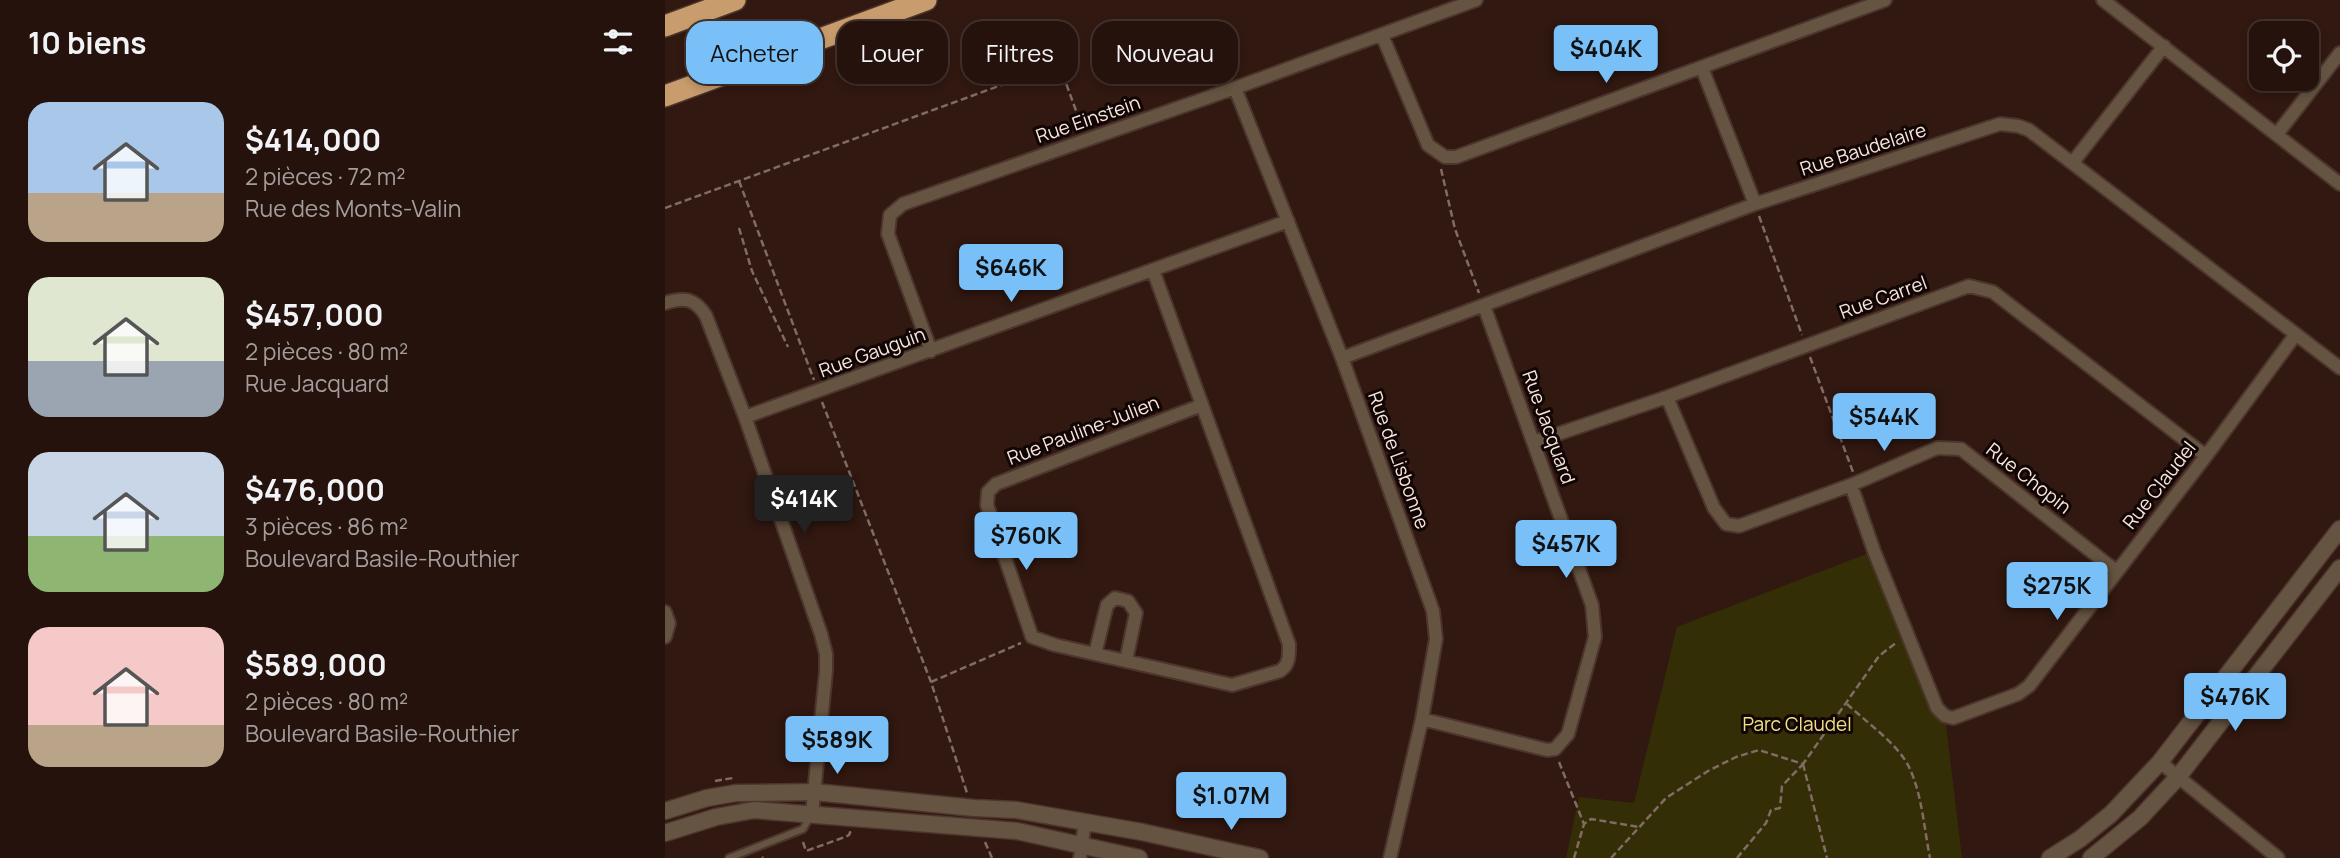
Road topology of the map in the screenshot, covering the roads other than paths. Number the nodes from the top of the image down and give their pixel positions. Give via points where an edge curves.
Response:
1 (735, 0) edge
2 (926, 0) edge
3 (1475, 0) edge
4 (1885, 0) edge
5 (2103, 0) edge
6 (665, 26) edge
7 (1382, 35) junction
8 (2164, 46) junction
9 (2340, 53) edge
10 (1702, 68) junction
11 (1235, 88) junction
12 (665, 96) edge
13 (2277, 134) junction
14 (2073, 162) junction
15 (2340, 184) edge
16 (1755, 204) junction
17 (1288, 221) junction
18 (1153, 270) junction
19 (665, 303) edge
20 (1484, 306) junction
21 (2296, 334) junction
22 (931, 351) junction
23 (1342, 358) junction
24 (2340, 368) edge
25 (1667, 397) junction
26 (1202, 405) junction
27 (745, 417) junction
28 (1534, 442) junction
29 (2206, 456) junction
30 (1851, 485) junction
31 (2340, 529) edge
32 (2340, 568) edge
33 (2116, 570) junction
34 (665, 612) edge
35 (665, 637) edge
36 (1095, 654) junction
37 (1126, 661) junction
38 (1422, 719) junction
39 (2160, 762) junction
40 (2178, 777) junction
41 (814, 792) junction
42 (665, 811) edge
43 (812, 814) junction
44 (1086, 822) junction
45 (665, 833) edge
46 (1193, 850) edge
47 (1082, 851) edge
48 (729, 858) edge
49 (1139, 858) edge
50 (1260, 858) edge
51 (1390, 858) edge
52 (2050, 858) edge
53 (2091, 858) edge
54 (2279, 858) edge

1 - 6 highway
2 - 12 highway
3 - 7 street, Rue Einstein
4 - 10 street
5 - 8 street
7 - 10 street via 1428,145 1445,157 1456,157
7 - 11 street, Rue Einstein
8 - 13 street
8 - 14 street
9 - 13 street
10 - 16 street
11 - 17 street, Rue de Lisbonne
11 - 22 street, Rue Einstein via 904,204 890,215 888,234
13 - 15 street
14 - 16 street, Rue Baudelaire via 2029,130 2000,124
14 - 21 street, Rue Baudelaire
16 - 20 street, Rue Baudelaire
17 - 18 street, Rue Gauguin
17 - 23 street, Rue de Lisbonne
18 - 22 street, Rue Gauguin
18 - 26 street
19 - 27 street via 680,299 699,304
20 - 23 street, Rue Baudelaire
20 - 28 street, Rue Jacquard
21 - 24 street, Rue Baudelaire
21 - 29 street, Rue Claudel
22 - 27 street, Rue Gauguin
23 - 38 street, Rue de Lisbonne via 1433,611 1436,639
25 - 28 street, Rue Carrel
25 - 29 street, Rue Carrel via 1969,286 1993,292
25 - 30 street, Rue Chopin via 1714,508 1726,524 1739,526
26 - 36 street, Rue Pauline-Julien via 996,484 988,492 987,505 1033,638
26 - 37 street via 1289,643 1289,659 1280,671 1232,685
27 - 41 street via 826,654
28 - 38 street, Rue Jacquard via 1592,605 1595,637 1568,734 1562,744 1547,750
29 - 33 street, Rue Claudel
30 - 33 street, Rue Chopin via 1937,449 1961,449
30 - 33 street, Rue Claudel via 1937,708 1945,716 1953,718 2029,686
31 - 39 street
32 - 40 street
34 - 35 street via 669,623
36 - 37 street
36 - 37 street via 1107,605 1115,598 1128,601 1136,613
38 - 51 street, Rue de Lisbonne
39 - 40 street
39 - 52 street via 2111,814
40 - 53 street via 2140,818
40 - 54 street
41 - 42 street via 736,793
41 - 43 street
41 - 44 street via 1016,810
43 - 45 street via 754,810
43 - 47 street via 1017,831
43 - 48 lane via 803,829
44 - 46 street
44 - 47 street
46 - 50 street
47 - 49 street

